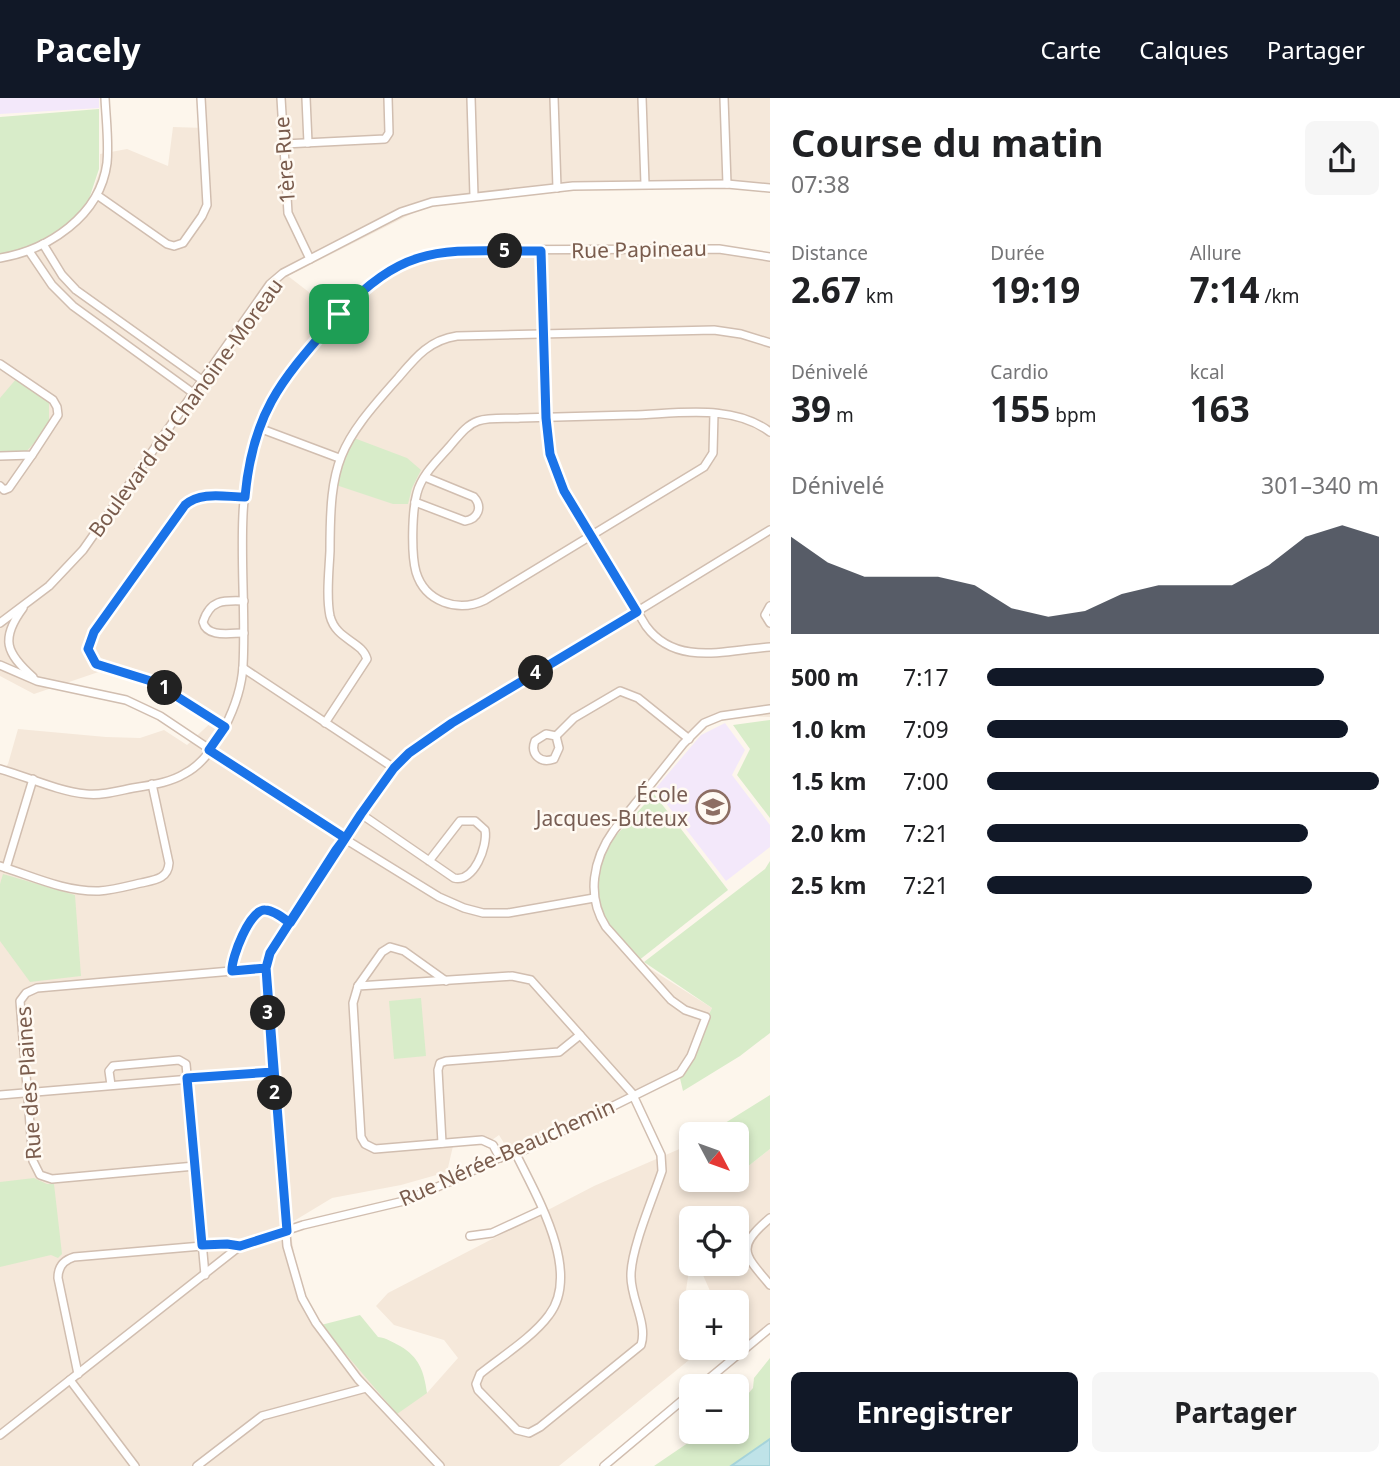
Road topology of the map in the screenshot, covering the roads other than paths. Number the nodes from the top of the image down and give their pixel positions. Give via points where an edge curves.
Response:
1 (105, 98) edge
2 (201, 98) edge
3 (281, 98) edge
4 (306, 98) edge
5 (388, 98) edge
6 (471, 98) edge
7 (554, 98) edge
8 (642, 98) edge
9 (724, 98) edge
10 (308, 143) junction
11 (284, 144) junction
12 (645, 184) junction
13 (727, 184) junction
14 (557, 188) junction
15 (770, 188) edge
16 (97, 195) junction
17 (474, 196) junction
18 (43, 244) junction
19 (29, 251) junction
20 (541, 251) junction
21 (770, 257) edge
22 (0, 258) edge
23 (310, 259) junction
24 (130, 328) junction
25 (544, 334) junction
26 (120, 341) junction
27 (770, 343) edge
28 (0, 363) edge
29 (202, 380) junction
30 (193, 393) junction
31 (713, 414) junction
32 (546, 418) junction
33 (259, 428) junction
34 (770, 432) edge
35 (32, 455) junction
36 (0, 456) edge
37 (339, 458) junction
38 (425, 477) junction
39 (0, 486) edge
40 (245, 497) junction
41 (415, 502) junction
42 (770, 530) edge
43 (591, 535) junction
44 (244, 601) junction
45 (28, 602) junction
46 (770, 606) edge
47 (637, 612) junction
48 (0, 623) edge
49 (770, 623) edge
50 (244, 633) junction
51 (770, 647) edge
52 (0, 665) edge
53 (243, 668) junction
54 (37, 681) junction
55 (770, 709) edge
56 (325, 723) junction
57 (225, 727) junction
58 (556, 736) dead end
59 (689, 739) junction
60 (209, 750) junction
61 (394, 768) junction
62 (0, 769) edge
63 (33, 779) junction
64 (152, 784) junction
65 (361, 814) junction
66 (345, 838) junction
67 (429, 860) junction
68 (3, 867) edge
69 (594, 898) junction
70 (290, 923) junction
71 (266, 968) junction
72 (232, 971) junction
73 (446, 981) junction
74 (358, 986) junction
75 (580, 1035) junction
76 (273, 1072) junction
77 (187, 1078) junction
78 (111, 1085) junction
79 (27, 1093) junction
80 (0, 1095) edge
81 (634, 1097) junction
82 (442, 1143) junction
83 (516, 1154) junction
84 (500, 1158) junction
85 (195, 1166) junction
86 (542, 1210) junction
87 (770, 1218) edge
88 (287, 1231) junction
89 (470, 1236) dead end
90 (202, 1245) junction
91 (240, 1246) junction
92 (205, 1275) junction
93 (770, 1286) edge
94 (770, 1328) edge
95 (78, 1374) junction
96 (714, 1374) edge
97 (70, 1380) junction
98 (366, 1388) junction
99 (679, 1403) edge
100 (0, 1435) edge
101 (135, 1466) edge
102 (197, 1466) edge
103 (440, 1466) edge
104 (604, 1466) edge

1 - 16 street via 107,160
2 - 16 street via 208,200 183,243 167,244
3 - 11 street, 1ère Rue
4 - 10 street, 1ère Rue
5 - 10 street via 389,134 385,139
6 - 17 street
7 - 14 street
8 - 12 street
9 - 13 street
10 - 11 street
11 - 23 street, 1ère Rue via 288,213
12 - 13 street, Boulevard du Chanoine-Moreau
12 - 14 street, Boulevard du Chanoine-Moreau
13 - 15 street, Boulevard du Chanoine-Moreau
14 - 17 street, Boulevard du Chanoine-Moreau
16 - 18 street via 80,218
17 - 23 street, Boulevard du Chanoine-Moreau via 412,208
18 - 19 street
18 - 24 street via 71,285
19 - 22 street
19 - 26 street via 58,292
20 - 21 street, Rue Papineau via 719,249
20 - 25 street
20 - 33 street, Rue Papineau via 436,253 387,271 356,296 295,366 276,391
23 - 29 street, Boulevard du Chanoine-Moreau via 273,280
24 - 26 street
24 - 29 street
25 - 27 street via 719,330
25 - 32 street
25 - 37 street via 457,336 427,347 362,418
26 - 30 street
28 - 35 street via 50,397 57,407 57,418
29 - 30 street, Boulevard du Chanoine-Moreau
30 - 45 street, Boulevard du Chanoine-Moreau via 83,550
31 - 32 street
31 - 34 street via 746,418
31 - 43 street via 714,449 708,464
32 - 38 street via 476,422
32 - 43 street via 555,470
33 - 37 street
33 - 40 street, Rue Papineau
35 - 36 street
35 - 39 street via 9,488
37 - 56 street via 330,502 330,611 337,631 367,659
38 - 41 street
38 - 41 street via 474,497 479,513 465,521
40 - 44 street, Rue Papineau
40 - 57 street via 203,496 185,505 88,646 99,666 154,682
41 - 43 street via 418,576 431,594 452,605 470,606 485,600
42 - 47 street
43 - 47 street
44 - 50 street, Rue Papineau
44 - 50 street via 215,603 208,608 203,624 211,632
45 - 48 street, Boulevard du Chanoine-Moreau
45 - 54 street via 10,628 9,645 16,661
46 - 49 street via 765,615
47 - 51 street via 653,636 676,651
47 - 61 street via 437,733
50 - 53 street, Rue Papineau
52 - 54 street
53 - 56 street
53 - 57 street, Rue Papineau via 237,700
54 - 60 street via 135,703
55 - 59 street via 715,718
56 - 61 street
57 - 60 street, Rue Papineau
58 - 59 street via 574,718 620,691 638,698
59 - 69 street via 604,845 594,878
60 - 64 street, Rue Papineau via 185,774
60 - 66 street
61 - 65 street
62 - 63 street, Rue Papineau
63 - 64 street, Rue Papineau via 90,794
63 - 68 street
64 - 68 street via 169,863 161,878 84,891
65 - 66 street
65 - 67 street
66 - 69 street via 439,897 473,911 508,913
66 - 70 street
67 - 67 street via 454,877 465,878 484,846 485,831 475,821 460,821
69 - 81 street, Rue Nérée-Beauchemin via 606,927 663,992 685,1010 706,1017 680,1073
70 - 71 street via 270,953
70 - 72 street via 264,909 257,912 234,954
71 - 72 street, Rue des Plaines
71 - 76 street
72 - 79 street, Rue des Plaines via 31,989 20,1007
73 - 74 street
73 - 74 street via 401,949 390,947
73 - 75 street via 531,979
74 - 82 street via 353,1003 363,1142 374,1149
75 - 81 street
75 - 82 street via 559,1052 440,1063
76 - 77 street
76 - 88 street
77 - 78 street
77 - 78 street via 184,1062 172,1060 113,1066
77 - 85 street
78 - 79 street
79 - 80 street
79 - 85 street, Rue des Plaines via 33,1165 43,1177
81 - 83 street, Rue Nérée-Beauchemin
81 - 86 street via 663,1163 631,1268 642,1341 540,1427 524,1433 476,1384 480,1374 544,1321 555,1306 560,1268
82 - 84 street via 486,1141
83 - 84 street, Rue Nérée-Beauchemin
83 - 86 street
84 - 88 street, Rue Nérée-Beauchemin via 404,1201
85 - 90 street
86 - 89 street via 492,1233
87 - 93 street via 751,1235 747,1252
88 - 91 street, Rue Nérée-Beauchemin
88 - 98 street via 288,1251 305,1306
90 - 91 street
90 - 92 street
90 - 95 street via 74,1257 65,1262 58,1278
91 - 92 street, Rue Nérée-Beauchemin
92 - 95 street, Rue Nérée-Beauchemin
94 - 96 street
95 - 97 street, Rue Nérée-Beauchemin
97 - 100 street, Rue Nérée-Beauchemin
97 - 101 street
98 - 102 street via 262,1416
98 - 103 street
99 - 104 street

